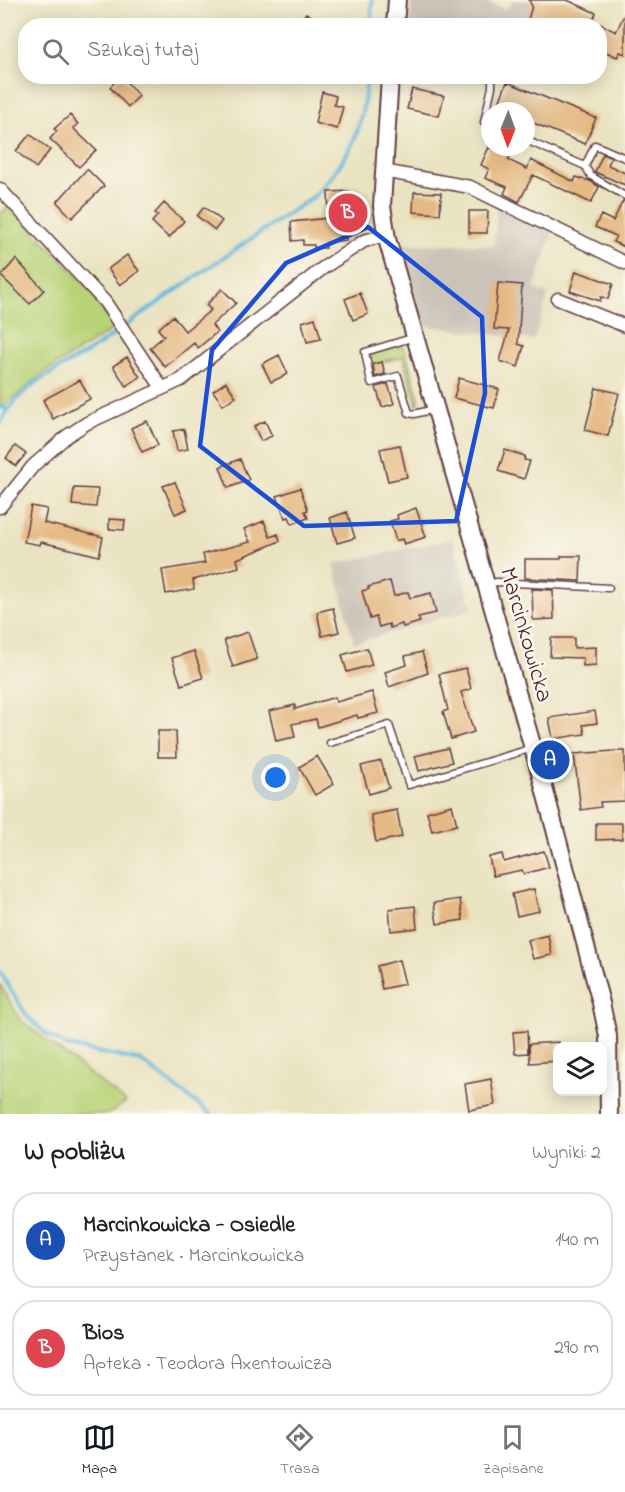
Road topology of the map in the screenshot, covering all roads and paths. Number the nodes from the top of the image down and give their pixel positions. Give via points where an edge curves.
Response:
1 (397, 0) edge
2 (396, 18) edge
3 (389, 84) edge
4 (492, 84) edge
5 (489, 102) edge
6 (535, 144) edge
7 (625, 158) edge
8 (585, 166) junction
9 (383, 171) junction
10 (0, 189) edge
11 (625, 196) edge
12 (386, 235) junction
13 (625, 263) edge
14 (558, 299) dead end
15 (625, 326) edge
16 (415, 337) junction
17 (162, 388) junction
18 (435, 408) junction
19 (0, 507) edge
20 (486, 585) junction
21 (609, 588) dead end
22 (330, 743) dead end
23 (533, 748) junction
24 (609, 1114) edge

1 - 2 street
3 - 9 street, Marcinkowicka
4 - 5 lane
6 - 8 lane
7 - 8 lane via 596,145
8 - 11 lane via 591,176
9 - 12 street, Marcinkowicka
9 - 13 street via 470,187
10 - 17 street via 77,269
12 - 16 street, Marcinkowicka
12 - 17 street via 350,249 181,380
14 - 15 street
16 - 18 street, Marcinkowicka
16 - 18 lane via 364,351 370,383 398,376 409,412
17 - 19 street via 67,436 33,466
18 - 20 street, Marcinkowicka
20 - 21 lane via 497,582
20 - 23 street, Marcinkowicka
22 - 23 lane via 389,725 409,785
23 - 24 street, Marcinkowicka via 608,1036

